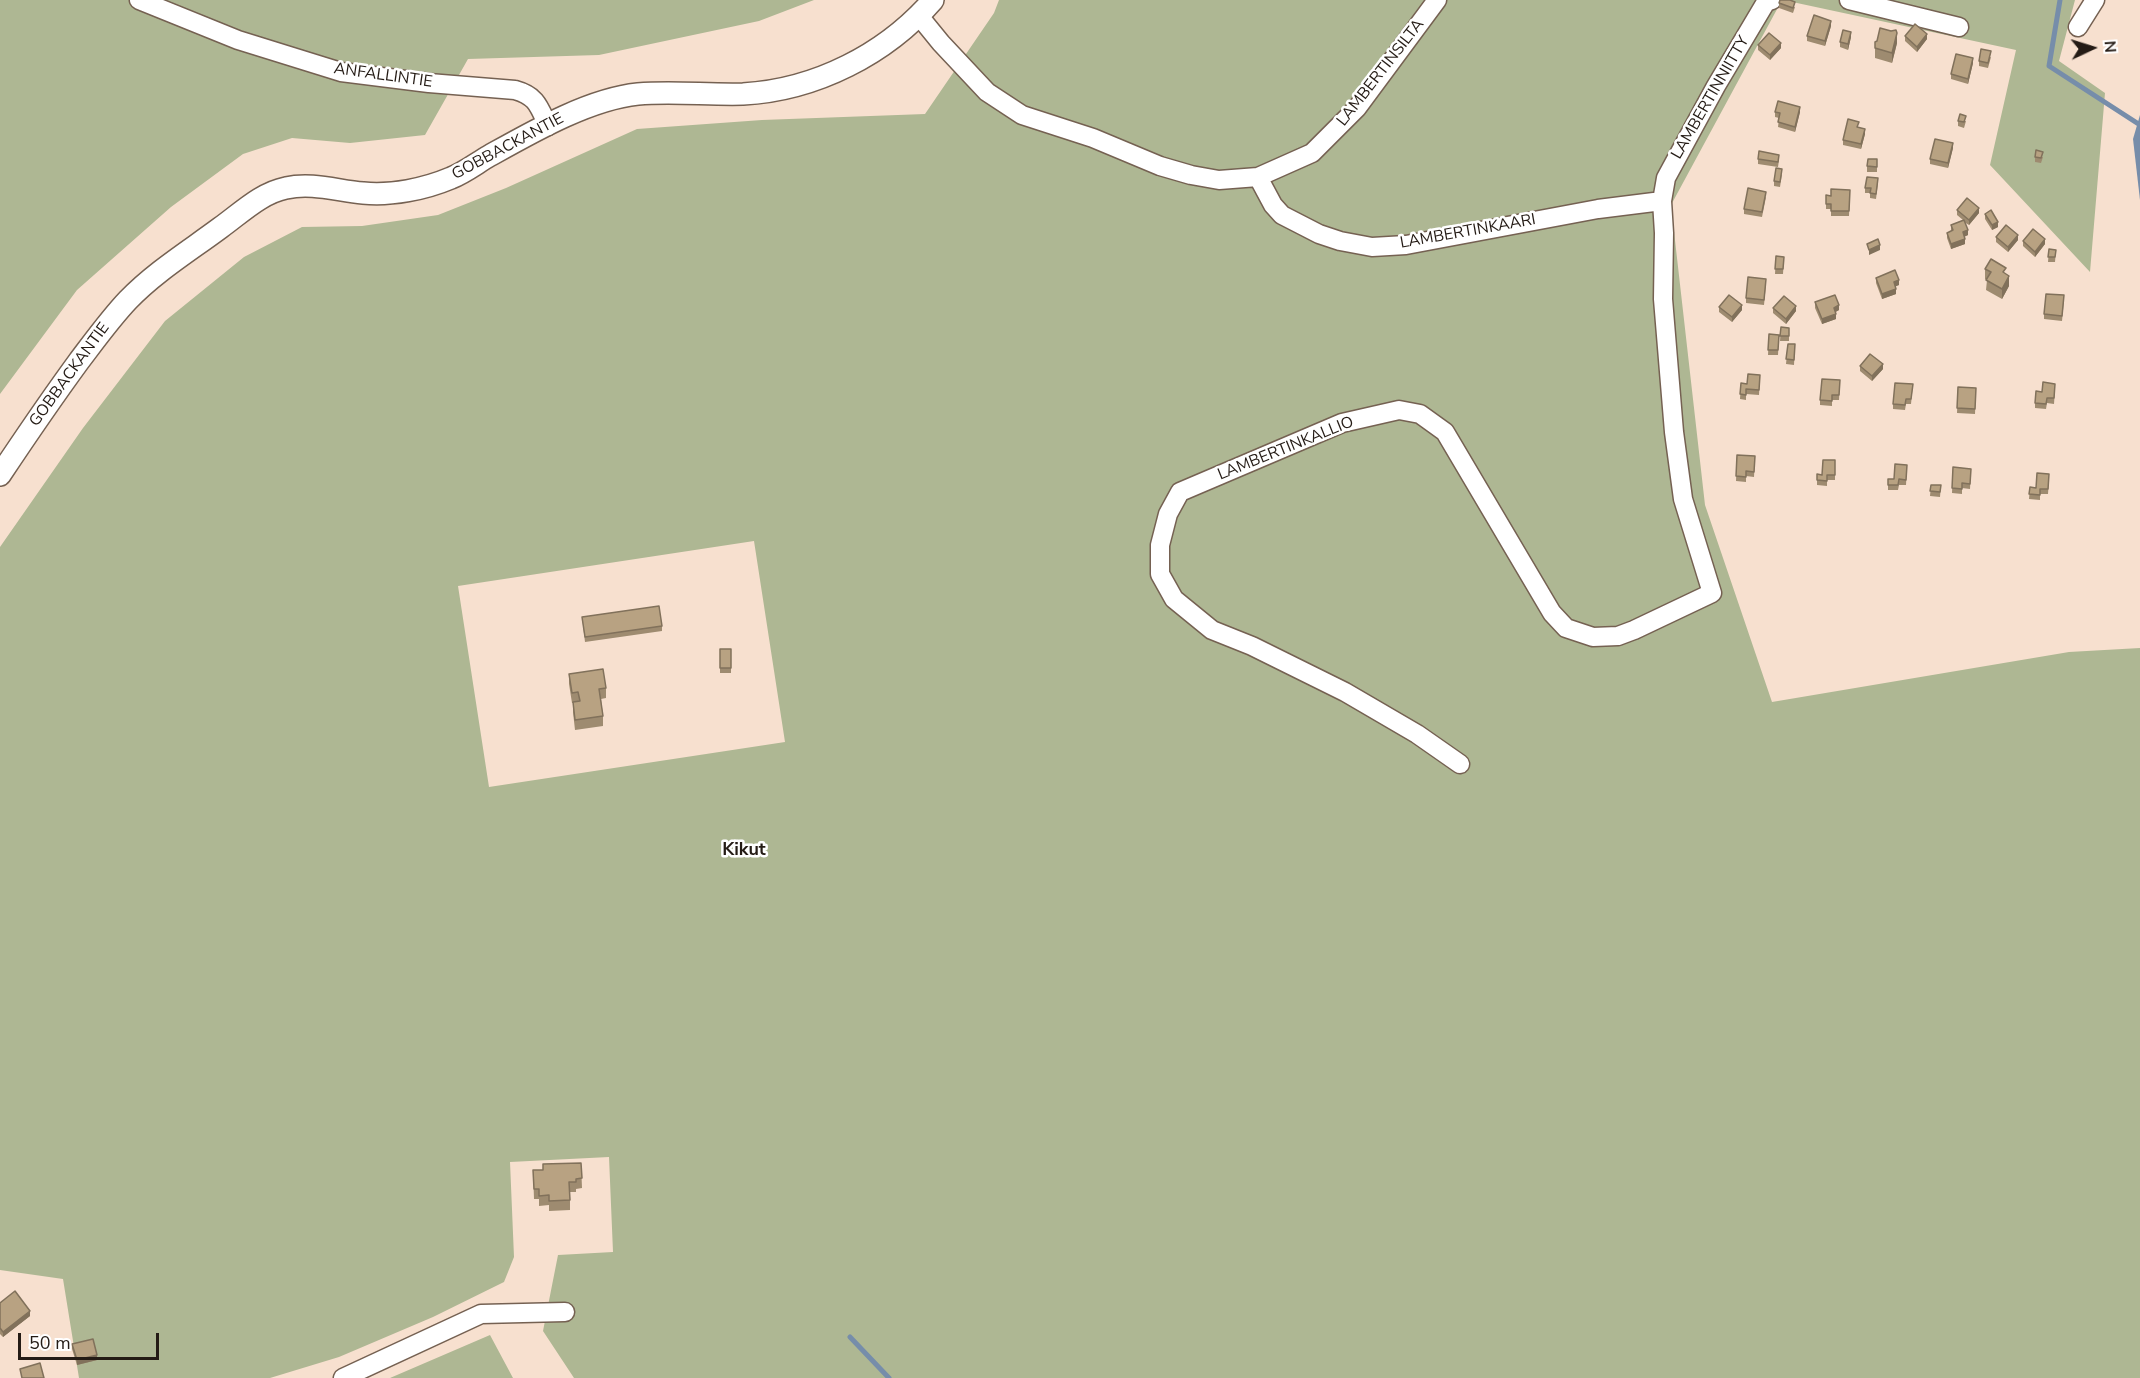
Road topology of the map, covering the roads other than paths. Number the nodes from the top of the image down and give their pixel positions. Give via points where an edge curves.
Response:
1 (139, 0) edge
2 (933, 0) edge
3 (1437, 0) edge
4 (1849, 0) edge
5 (2095, 0) edge
6 (1768, 1) edge
7 (919, 16) junction
8 (1959, 27) dead end
9 (2078, 27) dead end
10 (548, 126) junction
11 (1258, 177) junction
12 (1662, 201) junction
13 (0, 476) edge
14 (1460, 764) dead end
15 (565, 1312) dead end
16 (343, 1378) edge

1 - 10 street, ANFALLINTIE via 238,40 341,72 526,93 537,102
2 - 7 street, GOBBACKANTIE
3 - 11 street, LAMBERTINSILTA via 1357,108 1333,134 1312,153
4 - 8 street
5 - 9 street
6 - 12 street, LAMBERTINNIITTY via 1666,178
7 - 10 street, GOBBACKANTIE via 876,50 815,79 748,93 637,94 603,101
7 - 11 street via 987,92 1022,115 1191,175 1219,180
10 - 13 street, GOBBACKANTIE via 451,178 413,190 367,194 307,185 264,195 154,275 128,300 42,412
11 - 12 street, LAMBERTINKAARI via 1282,215 1319,234 1372,247 1406,245
12 - 14 street, LAMBERTINKALLIO via 1663,299 1680,477 1712,593 1618,636 1593,637 1566,628 1552,613 1445,432 1420,414 1399,410 1342,423 1180,492 1168,514 1160,545 1160,574 1174,599 1212,630 1345,692
15 - 16 street via 481,1314

